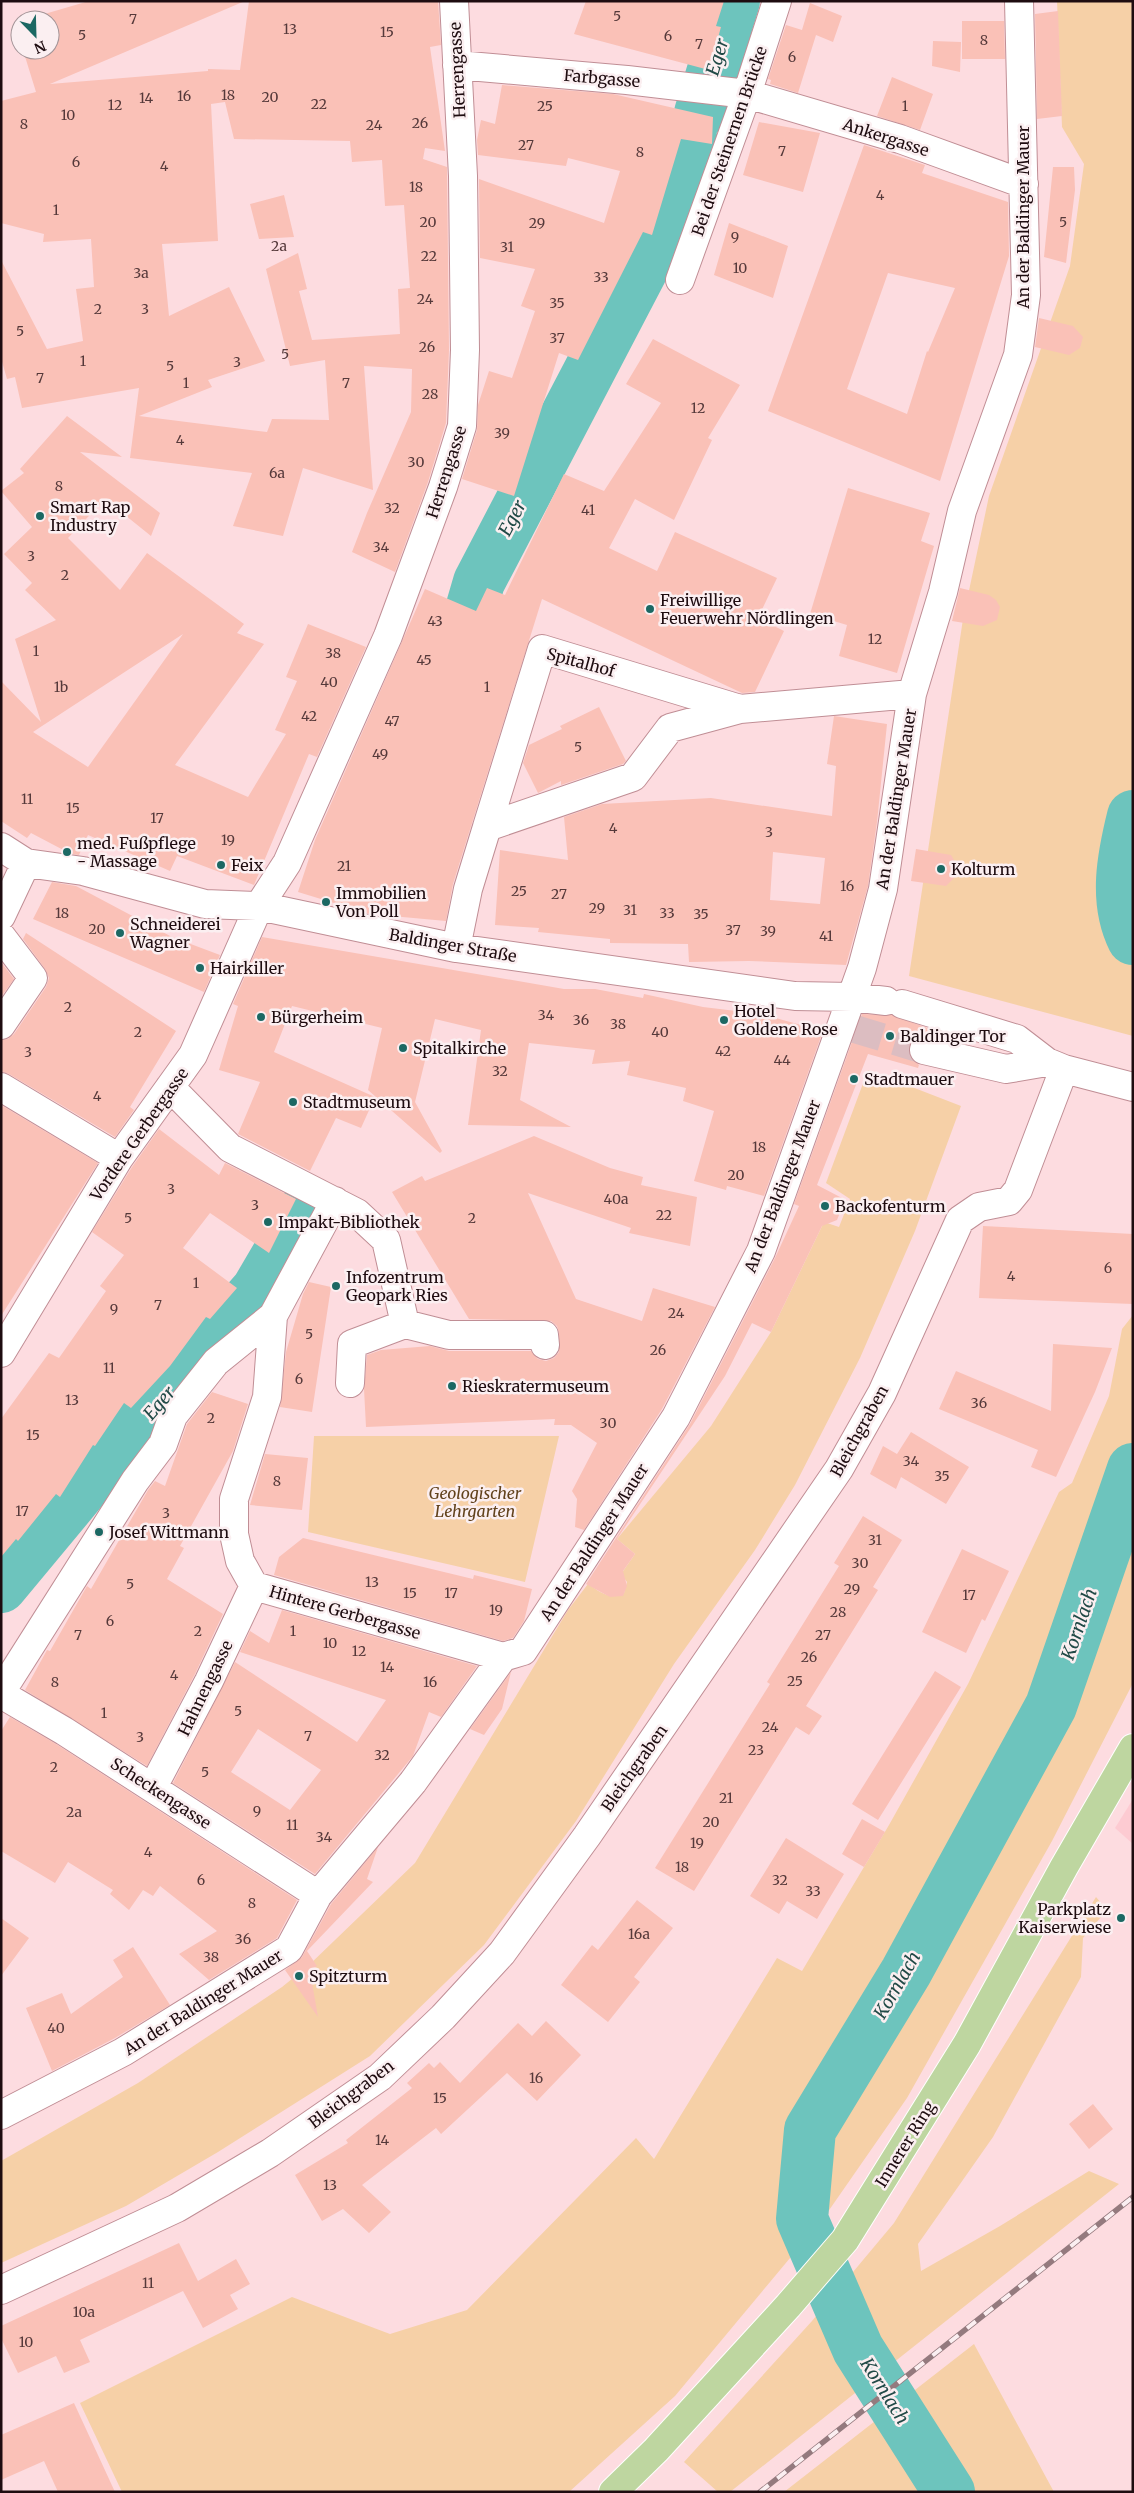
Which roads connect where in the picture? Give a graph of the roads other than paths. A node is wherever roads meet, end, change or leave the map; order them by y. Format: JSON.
{"nodes":[{"id":1,"x":454,"y":1,"type":"edge"},
{"id":2,"x":777,"y":1,"type":"edge"},
{"id":3,"x":1019,"y":1,"type":"edge"},
{"id":4,"x":457,"y":65,"type":"junction"},
{"id":5,"x":734,"y":92,"type":"junction"},
{"id":6,"x":1024,"y":184,"type":"junction"},
{"id":7,"x":680,"y":280,"type":"dead end"},
{"id":8,"x":912,"y":694,"type":"junction"},
{"id":9,"x":740,"y":709,"type":"junction"},
{"id":10,"x":487,"y":827,"type":"junction"},
{"id":11,"x":1,"y":847,"type":"edge"},
{"id":12,"x":26,"y":863,"type":"junction"},
{"id":13,"x":259,"y":906,"type":"junction"},
{"id":14,"x":1,"y":916,"type":"edge"},
{"id":15,"x":1,"y":936,"type":"edge"},
{"id":16,"x":456,"y":948,"type":"junction"},
{"id":17,"x":795,"y":996,"type":"junction"},
{"id":18,"x":852,"y":996,"type":"junction"},
{"id":19,"x":1,"y":1025,"type":"edge"},
{"id":20,"x":848,"y":1028,"type":"junction"},
{"id":21,"x":924,"y":1050,"type":"tunnel mouth"},
{"id":22,"x":1056,"y":1066,"type":"junction"},
{"id":23,"x":170,"y":1086,"type":"junction"},
{"id":24,"x":1,"y":1087,"type":"edge"},
{"id":25,"x":1133,"y":1087,"type":"edge"},
{"id":26,"x":120,"y":1158,"type":"junction"},
{"id":27,"x":336,"y":1201,"type":"junction"},
{"id":28,"x":273,"y":1316,"type":"junction"},
{"id":29,"x":9,"y":1322,"type":"edge"},
{"id":30,"x":405,"y":1324,"type":"junction"},
{"id":31,"x":545,"y":1345,"type":"dead end"},
{"id":32,"x":1,"y":1353,"type":"edge"},
{"id":33,"x":350,"y":1382,"type":"dead end"},
{"id":34,"x":254,"y":1586,"type":"junction"},
{"id":35,"x":504,"y":1657,"type":"junction"},
{"id":36,"x":4,"y":1682,"type":"edge"},
{"id":37,"x":1133,"y":1748,"type":"edge"},
{"id":38,"x":153,"y":1787,"type":"junction"},
{"id":39,"x":318,"y":1895,"type":"junction"},
{"id":40,"x":1,"y":2114,"type":"edge"},
{"id":41,"x":1,"y":2290,"type":"edge"},
{"id":42,"x":613,"y":2492,"type":"edge"}],
"edges":[{"from":1,"to":4,"type":"street","name":"Herrengasse"},
{"from":2,"to":5,"type":"street","name":"Bei der Steinernen Brücke"},
{"from":3,"to":6,"type":"street","name":"An der Baldinger Mauer"},
{"from":4,"to":5,"type":"street","name":"Farbgasse"},
{"from":4,"to":13,"type":"street","name":"Herrengasse"},
{"from":5,"to":6,"type":"street","name":"Ankergasse"},
{"from":5,"to":7,"type":"street","name":"Bei der Steinernen Brücke"},
{"from":6,"to":8,"type":"street","name":"An der Baldinger Mauer"},
{"from":8,"to":9,"type":"street","name":"Spitalhof"},
{"from":8,"to":18,"type":"street","name":"An der Baldinger Mauer"},
{"from":9,"to":10,"type":"street","name":"Spitalhof"},
{"from":9,"to":10,"type":"street","name":"Spitalhof"},
{"from":10,"to":16,"type":"street","name":"Spitalhof"},
{"from":11,"to":12,"type":"street","name":"Baldinger Straße"},
{"from":12,"to":13,"type":"street","name":"Baldinger Straße"},
{"from":12,"to":14,"type":"street"},
{"from":13,"to":16,"type":"street","name":"Baldinger Straße"},
{"from":13,"to":23,"type":"street","name":"Vordere Gerbergasse"},
{"from":15,"to":19,"type":"street"},
{"from":16,"to":17,"type":"street","name":"Baldinger Straße"},
{"from":17,"to":18,"type":"street","name":"Baldinger Straße"},
{"from":17,"to":20,"type":"street","name":"Baldinger Straße"},
{"from":18,"to":20,"type":"street","name":"An der Baldinger Mauer"},
{"from":18,"to":22,"type":"street","name":"Baldinger Straße"},
{"from":20,"to":35,"type":"street","name":"An der Baldinger Mauer"},
{"from":21,"to":22,"type":"street","name":"Baldinger Straße"},
{"from":22,"to":25,"type":"street","name":"Baldinger Straße"},
{"from":22,"to":41,"type":"street","name":"Bleichgraben"},
{"from":23,"to":26,"type":"street","name":"Vordere Gerbergasse"},
{"from":23,"to":27,"type":"street"},
{"from":24,"to":26,"type":"street"},
{"from":26,"to":29,"type":"street","name":"Vordere Gerbergasse"},
{"from":27,"to":28,"type":"street"},
{"from":27,"to":30,"type":"street"},
{"from":28,"to":34,"type":"street","name":"Hintere Gerbergasse"},
{"from":28,"to":36,"type":"street"},
{"from":29,"to":32,"type":"street","name":"Vordere Gerbergasse"},
{"from":30,"to":31,"type":"street"},
{"from":30,"to":33,"type":"street"},
{"from":34,"to":35,"type":"street","name":"Hintere Gerbergasse"},
{"from":34,"to":38,"type":"street","name":"Hahnengasse"},
{"from":35,"to":39,"type":"street","name":"An der Baldinger Mauer"},
{"from":36,"to":38,"type":"street","name":"Scheckengasse"},
{"from":37,"to":42,"type":"main road","name":"Innerer Ring"},
{"from":38,"to":39,"type":"street","name":"Scheckengasse"},
{"from":39,"to":40,"type":"street","name":"An der Baldinger Mauer"}]}
